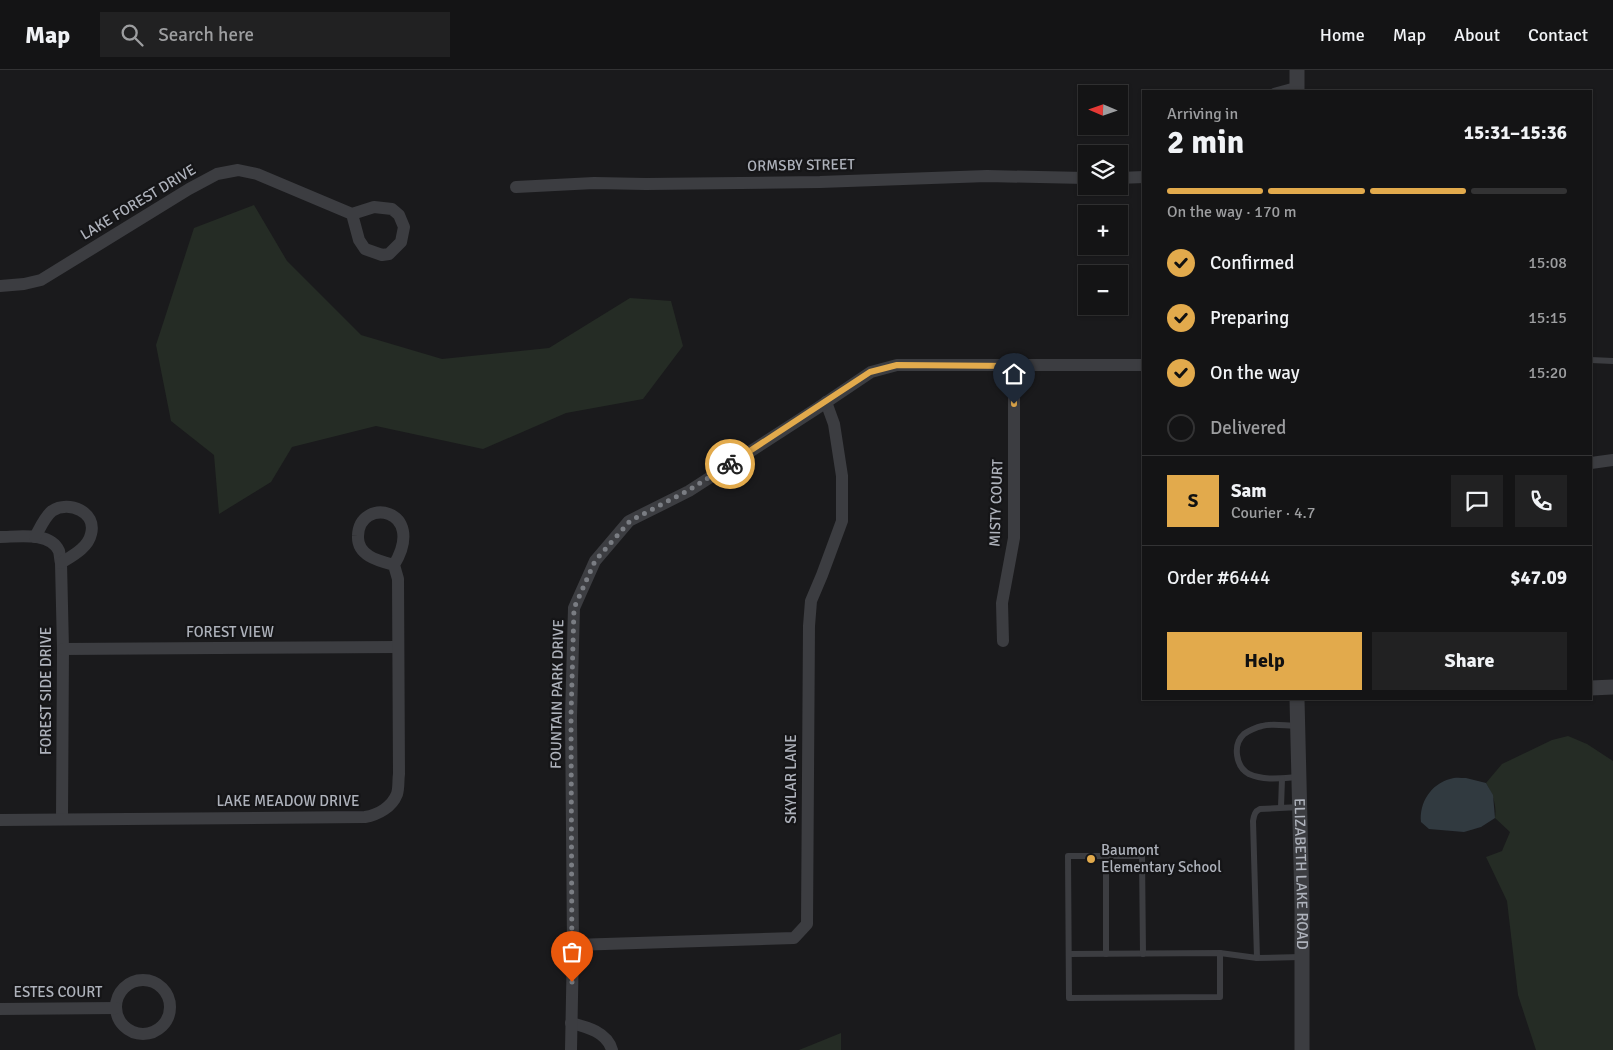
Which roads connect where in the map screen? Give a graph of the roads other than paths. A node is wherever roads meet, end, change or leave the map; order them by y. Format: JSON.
{"nodes":[{"id":1,"x":1297,"y":82,"type":"edge"},
{"id":2,"x":1277,"y":90,"type":"edge"},
{"id":3,"x":1142,"y":177,"type":"edge"},
{"id":4,"x":1078,"y":178,"type":"edge"},
{"id":5,"x":1128,"y":178,"type":"edge"},
{"id":6,"x":516,"y":187,"type":"dead end"},
{"id":7,"x":352,"y":214,"type":"junction"},
{"id":8,"x":0,"y":286,"type":"edge"},
{"id":9,"x":1592,"y":360,"type":"edge"},
{"id":10,"x":1613,"y":361,"type":"edge"},
{"id":11,"x":1142,"y":365,"type":"edge"},
{"id":12,"x":1014,"y":366,"type":"junction"},
{"id":13,"x":826,"y":402,"type":"junction"},
{"id":14,"x":1613,"y":460,"type":"edge"},
{"id":15,"x":1592,"y":463,"type":"edge"},
{"id":16,"x":0,"y":537,"type":"edge"},
{"id":17,"x":35,"y":537,"type":"junction"},
{"id":18,"x":61,"y":563,"type":"junction"},
{"id":19,"x":394,"y":565,"type":"dead end"},
{"id":20,"x":1003,"y":641,"type":"dead end"},
{"id":21,"x":398,"y":647,"type":"junction"},
{"id":22,"x":63,"y":649,"type":"junction"},
{"id":23,"x":1613,"y":687,"type":"edge"},
{"id":24,"x":1592,"y":688,"type":"edge"},
{"id":25,"x":1298,"y":700,"type":"edge"},
{"id":26,"x":1298,"y":726,"type":"junction"},
{"id":27,"x":1299,"y":777,"type":"junction"},
{"id":28,"x":1282,"y":779,"type":"junction"},
{"id":29,"x":1281,"y":807,"type":"junction"},
{"id":30,"x":1300,"y":807,"type":"junction"},
{"id":31,"x":62,"y":819,"type":"junction"},
{"id":32,"x":0,"y":820,"type":"edge"},
{"id":33,"x":1106,"y":856,"type":"junction"},
{"id":34,"x":573,"y":945,"type":"junction"},
{"id":35,"x":1220,"y":952,"type":"junction"},
{"id":36,"x":1069,"y":954,"type":"junction"},
{"id":37,"x":1106,"y":954,"type":"junction"},
{"id":38,"x":1143,"y":954,"type":"junction"},
{"id":39,"x":1302,"y":957,"type":"junction"},
{"id":40,"x":1257,"y":958,"type":"junction"},
{"id":41,"x":116,"y":1008,"type":"junction"},
{"id":42,"x":0,"y":1009,"type":"edge"},
{"id":43,"x":571,"y":1023,"type":"junction"},
{"id":44,"x":571,"y":1050,"type":"edge"},
{"id":45,"x":612,"y":1050,"type":"edge"},
{"id":46,"x":1302,"y":1050,"type":"edge"}],
"edges":[{"from":1,"to":2,"type":"lane"},
{"from":3,"to":5,"type":"street"},
{"from":4,"to":6,"type":"street","name":"ORMSBY STREET"},
{"from":7,"to":7,"type":"street"},
{"from":7,"to":8,"type":"street","name":"LAKE FOREST DRIVE"},
{"from":9,"to":10,"type":"lane"},
{"from":11,"to":12,"type":"street","name":"FOUNTAIN PARK DRIVE"},
{"from":12,"to":13,"type":"street","name":"FOUNTAIN PARK DRIVE"},
{"from":12,"to":20,"type":"street","name":"MISTY COURT"},
{"from":13,"to":34,"type":"street","name":"FOUNTAIN PARK DRIVE"},
{"from":13,"to":34,"type":"street","name":"SKYLAR LANE"},
{"from":14,"to":15,"type":"street"},
{"from":16,"to":17,"type":"street","name":"FOREST SIDE DRIVE"},
{"from":17,"to":18,"type":"street","name":"FOREST SIDE DRIVE"},
{"from":17,"to":18,"type":"street"},
{"from":18,"to":22,"type":"street","name":"FOREST SIDE DRIVE"},
{"from":19,"to":21,"type":"street","name":"LAKE MEADOW DRIVE"},
{"from":21,"to":22,"type":"street","name":"FOREST VIEW"},
{"from":21,"to":31,"type":"street","name":"LAKE MEADOW DRIVE"},
{"from":22,"to":31,"type":"street","name":"FOREST SIDE DRIVE"},
{"from":23,"to":24,"type":"street"},
{"from":25,"to":26,"type":"street","name":"ELIZABETH LAKE ROAD"},
{"from":26,"to":27,"type":"street","name":"ELIZABETH LAKE ROAD"},
{"from":26,"to":28,"type":"lane"},
{"from":27,"to":28,"type":"lane"},
{"from":27,"to":30,"type":"street","name":"ELIZABETH LAKE ROAD"},
{"from":28,"to":29,"type":"lane"},
{"from":29,"to":30,"type":"lane"},
{"from":29,"to":40,"type":"lane"},
{"from":30,"to":39,"type":"street","name":"ELIZABETH LAKE ROAD"},
{"from":31,"to":32,"type":"street","name":"LAKE MEADOW DRIVE"},
{"from":33,"to":36,"type":"lane"},
{"from":33,"to":37,"type":"lane"},
{"from":33,"to":38,"type":"lane"},
{"from":34,"to":43,"type":"street","name":"FOUNTAIN PARK DRIVE"},
{"from":35,"to":36,"type":"lane"},
{"from":35,"to":38,"type":"lane"},
{"from":35,"to":40,"type":"lane"},
{"from":36,"to":37,"type":"lane"},
{"from":37,"to":38,"type":"lane"},
{"from":39,"to":40,"type":"lane"},
{"from":39,"to":46,"type":"street","name":"ELIZABETH LAKE ROAD"},
{"from":41,"to":41,"type":"street","name":"ESTES COURT"},
{"from":41,"to":42,"type":"street","name":"ESTES COURT"},
{"from":43,"to":44,"type":"street","name":"FOUNTAIN PARK DRIVE"},
{"from":43,"to":45,"type":"street"}]}
